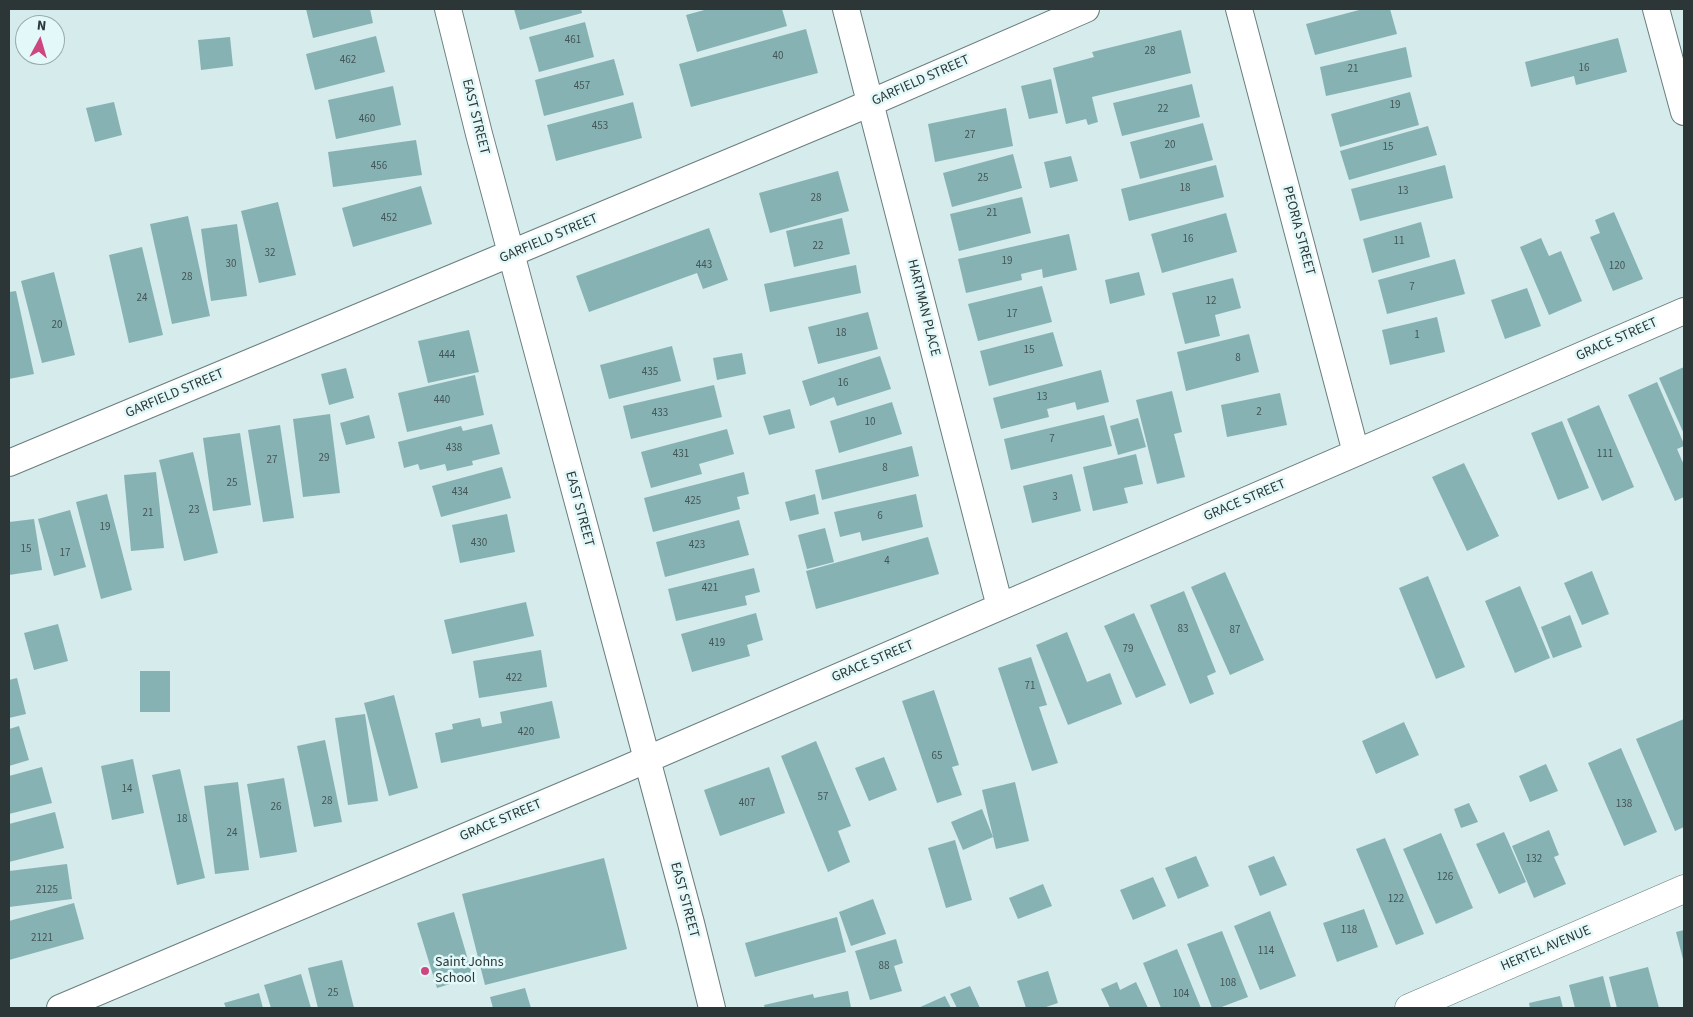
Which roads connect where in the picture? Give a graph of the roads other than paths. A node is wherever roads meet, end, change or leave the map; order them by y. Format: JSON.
{"nodes":[{"id":1,"x":448,"y":9,"type":"edge"},
{"id":2,"x":846,"y":9,"type":"edge"},
{"id":3,"x":1086,"y":9,"type":"edge"},
{"id":4,"x":1239,"y":9,"type":"edge"},
{"id":5,"x":1656,"y":9,"type":"edge"},
{"id":6,"x":870,"y":103,"type":"junction"},
{"id":7,"x":1684,"y":112,"type":"edge"},
{"id":8,"x":512,"y":254,"type":"junction"},
{"id":9,"x":1684,"y":311,"type":"edge"},
{"id":10,"x":1356,"y":453,"type":"junction"},
{"id":11,"x":9,"y":463,"type":"edge"},
{"id":12,"x":1000,"y":607,"type":"junction"},
{"id":13,"x":646,"y":759,"type":"junction"},
{"id":14,"x":1684,"y":889,"type":"edge"},
{"id":15,"x":60,"y":1008,"type":"edge"},
{"id":16,"x":712,"y":1008,"type":"edge"},
{"id":17,"x":1409,"y":1008,"type":"edge"}],
"edges":[{"from":1,"to":8,"type":"street","name":"EAST STREET"},
{"from":2,"to":6,"type":"street","name":"HARTMAN PLACE"},
{"from":3,"to":6,"type":"street","name":"GARFIELD STREET"},
{"from":4,"to":10,"type":"street","name":"PEORIA STREET"},
{"from":5,"to":7,"type":"street"},
{"from":6,"to":8,"type":"street","name":"GARFIELD STREET"},
{"from":6,"to":12,"type":"street","name":"HARTMAN PLACE"},
{"from":8,"to":11,"type":"street","name":"GARFIELD STREET"},
{"from":8,"to":13,"type":"street","name":"EAST STREET"},
{"from":9,"to":10,"type":"street","name":"GRACE STREET"},
{"from":10,"to":12,"type":"street","name":"GRACE STREET"},
{"from":12,"to":13,"type":"street","name":"GRACE STREET"},
{"from":13,"to":15,"type":"street","name":"GRACE STREET"},
{"from":13,"to":16,"type":"street","name":"EAST STREET"},
{"from":14,"to":17,"type":"street","name":"HERTEL AVENUE"}]}
